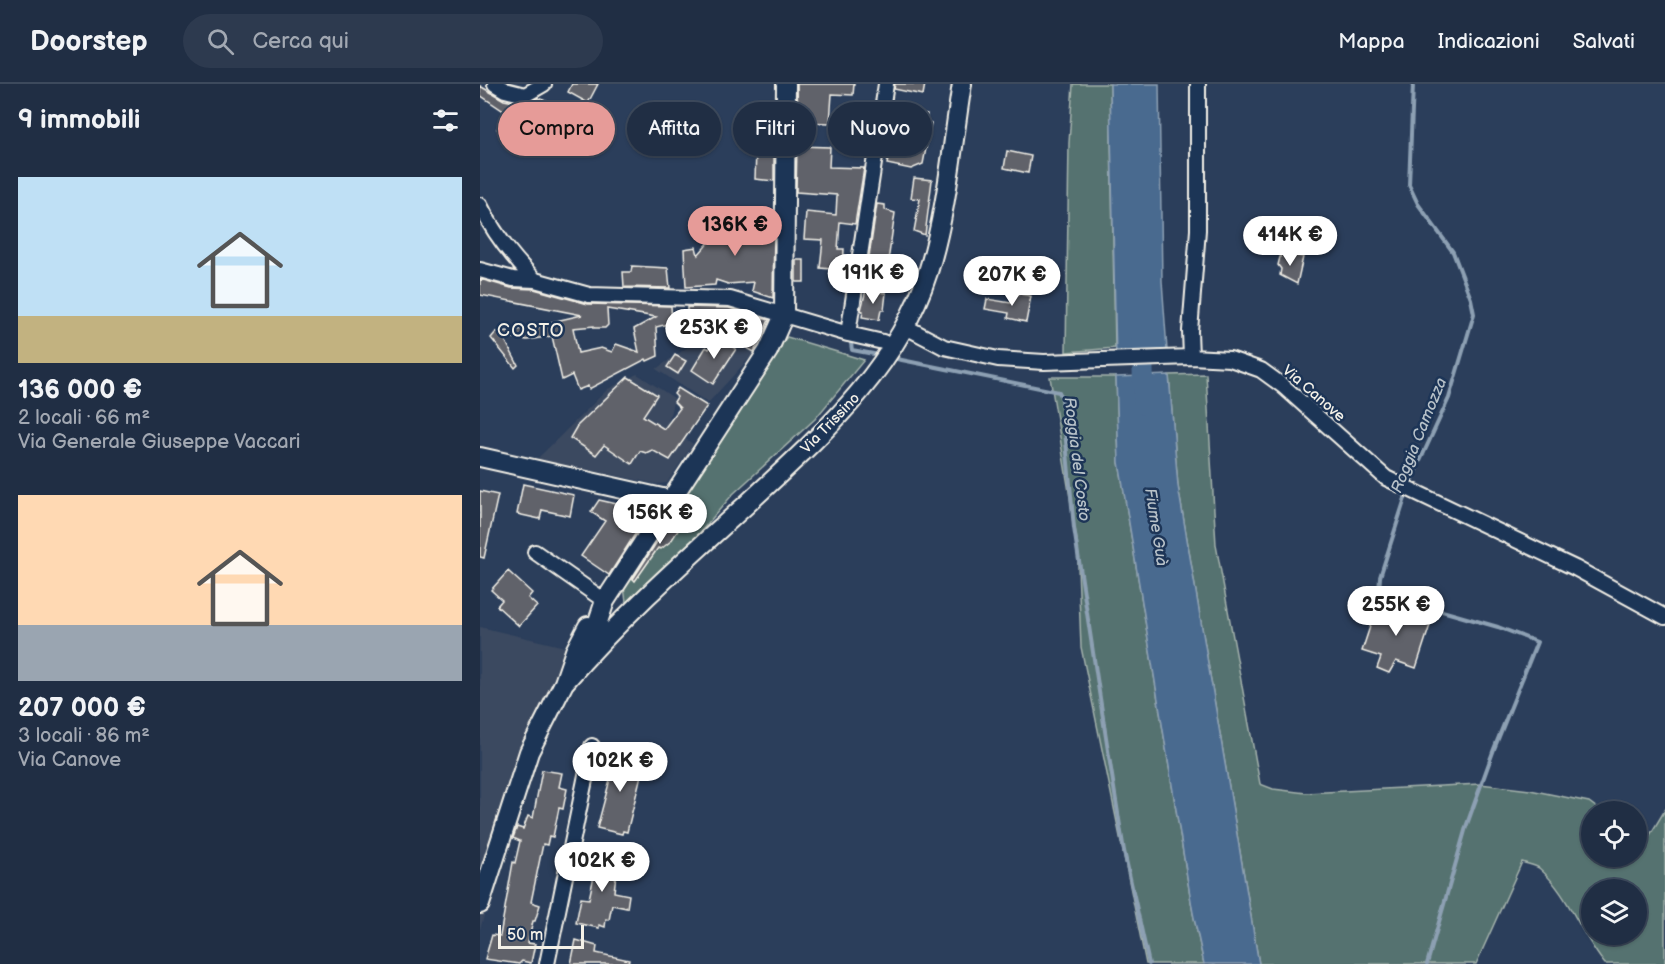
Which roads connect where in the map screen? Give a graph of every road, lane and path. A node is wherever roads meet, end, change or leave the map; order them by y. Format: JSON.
{"nodes":[{"id":1,"x":495,"y":84,"type":"edge"},
{"id":2,"x":544,"y":84,"type":"edge"},
{"id":3,"x":786,"y":84,"type":"edge"},
{"id":4,"x":886,"y":84,"type":"edge"},
{"id":5,"x":962,"y":84,"type":"edge"},
{"id":6,"x":1198,"y":84,"type":"edge"},
{"id":7,"x":480,"y":205,"type":"edge"},
{"id":8,"x":480,"y":270,"type":"edge"},
{"id":9,"x":535,"y":280,"type":"junction"},
{"id":10,"x":784,"y":315,"type":"junction"},
{"id":11,"x":904,"y":326,"type":"junction"},
{"id":12,"x":848,"y":334,"type":"junction"},
{"id":13,"x":883,"y":342,"type":"dead end"},
{"id":14,"x":1191,"y":357,"type":"junction"},
{"id":15,"x":480,"y":457,"type":"edge"},
{"id":16,"x":671,"y":500,"type":"junction"},
{"id":17,"x":535,"y":552,"type":"dead end"},
{"id":18,"x":605,"y":601,"type":"junction"},
{"id":19,"x":628,"y":612,"type":"junction"},
{"id":20,"x":1665,"y":616,"type":"edge"},
{"id":21,"x":584,"y":660,"type":"junction"},
{"id":22,"x":564,"y":683,"type":"junction"},
{"id":23,"x":592,"y":747,"type":"dead end"},
{"id":24,"x":480,"y":904,"type":"edge"},
{"id":25,"x":547,"y":964,"type":"edge"}],
"edges":[{"from":1,"to":2,"type":"street"},
{"from":3,"to":10,"type":"main road"},
{"from":4,"to":12,"type":"street"},
{"from":5,"to":11,"type":"main road","name":"Via Trissino"},
{"from":6,"to":14,"type":"street"},
{"from":7,"to":9,"type":"street"},
{"from":8,"to":9,"type":"street"},
{"from":9,"to":10,"type":"street"},
{"from":10,"to":12,"type":"street"},
{"from":10,"to":16,"type":"main road"},
{"from":11,"to":14,"type":"street","name":"Via Canove"},
{"from":11,"to":19,"type":"main road","name":"Via Trissino"},
{"from":12,"to":13,"type":"street"},
{"from":14,"to":20,"type":"street","name":"Via Canove"},
{"from":15,"to":16,"type":"main road"},
{"from":16,"to":18,"type":"main road"},
{"from":17,"to":18,"type":"street"},
{"from":18,"to":19,"type":"main road"},
{"from":18,"to":21,"type":"main road"},
{"from":18,"to":22,"type":"main road"},
{"from":19,"to":21,"type":"main road","name":"Via Trissino"},
{"from":21,"to":22,"type":"main road","name":"Via Trissino"},
{"from":22,"to":24,"type":"main road"},
{"from":23,"to":25,"type":"street"}]}
